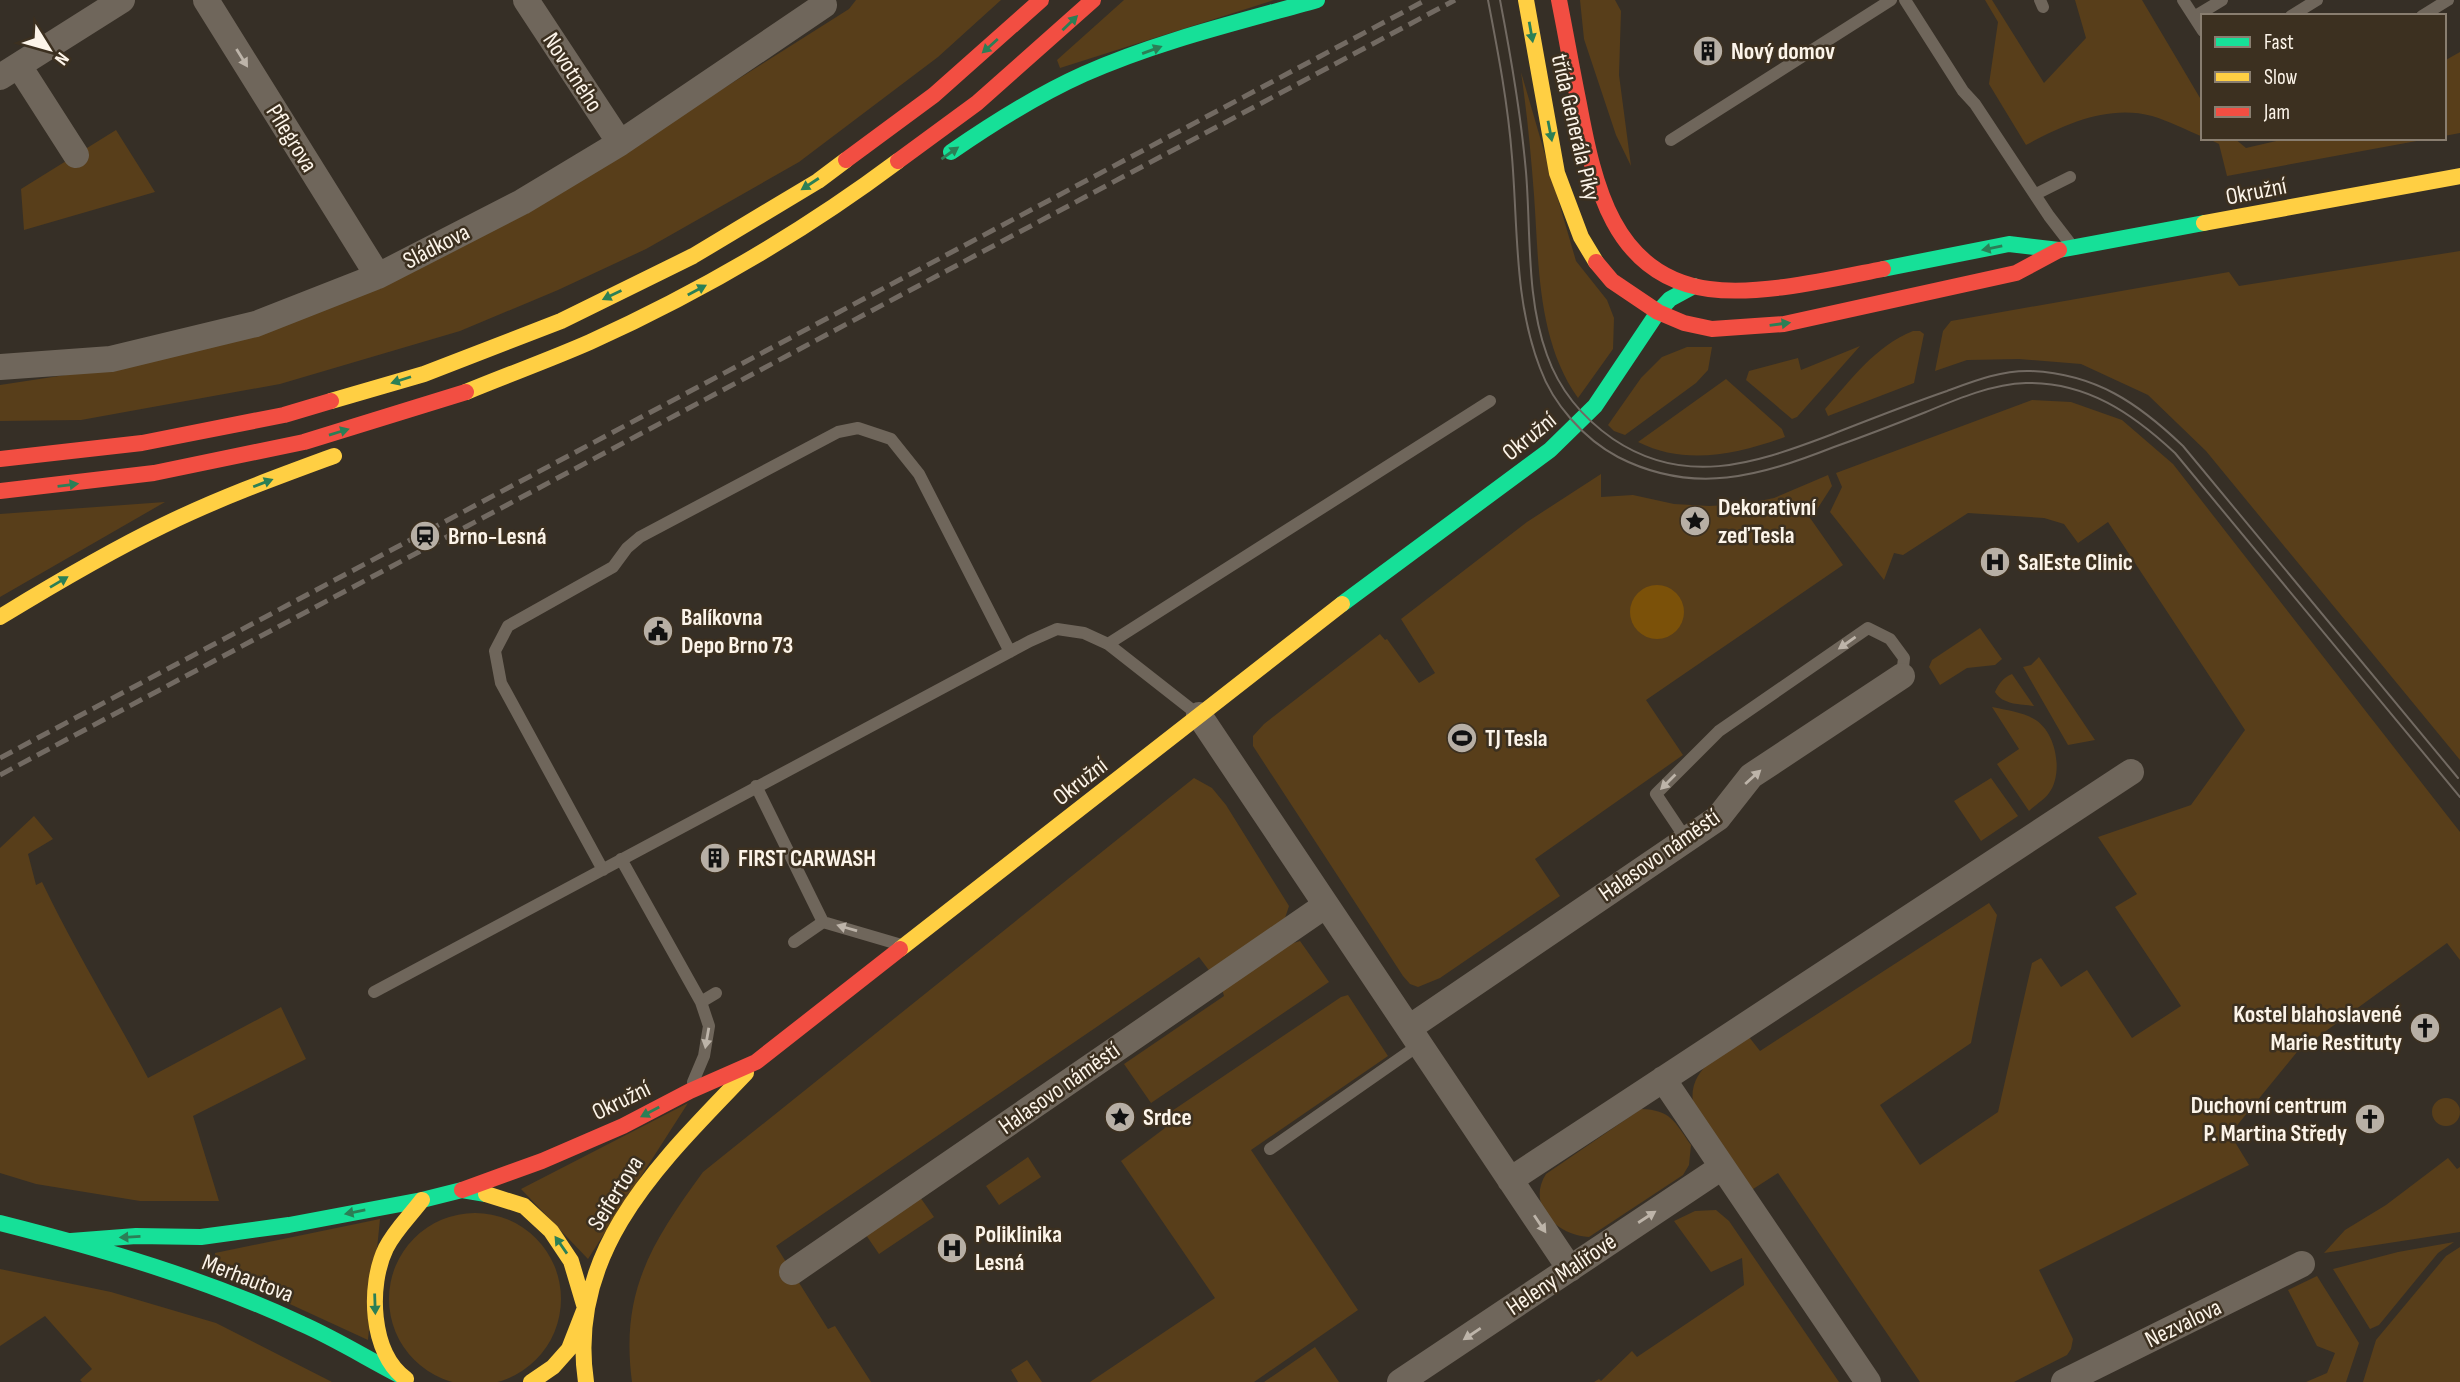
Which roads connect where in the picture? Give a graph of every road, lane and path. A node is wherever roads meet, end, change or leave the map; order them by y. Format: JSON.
{"nodes":[{"id":1,"x":122,"y":0,"type":"edge"},
{"id":2,"x":206,"y":0,"type":"edge"},
{"id":3,"x":526,"y":0,"type":"edge"},
{"id":4,"x":1041,"y":0,"type":"edge"},
{"id":5,"x":1093,"y":0,"type":"edge"},
{"id":6,"x":1317,"y":0,"type":"edge"},
{"id":7,"x":1526,"y":0,"type":"edge"},
{"id":8,"x":1559,"y":0,"type":"edge"},
{"id":9,"x":1891,"y":0,"type":"edge"},
{"id":10,"x":1905,"y":0,"type":"edge"},
{"id":11,"x":2183,"y":0,"type":"edge"},
{"id":12,"x":2222,"y":0,"type":"edge"},
{"id":13,"x":2317,"y":0,"type":"edge"},
{"id":14,"x":2448,"y":0,"type":"edge"},
{"id":15,"x":824,"y":5,"type":"dead end"},
{"id":16,"x":2294,"y":14,"type":"edge"},
{"id":17,"x":2426,"y":14,"type":"edge"},
{"id":18,"x":2194,"y":17,"type":"junction"},
{"id":19,"x":2201,"y":27,"type":"edge"},
{"id":20,"x":10,"y":72,"type":"edge"},
{"id":21,"x":1671,"y":140,"type":"dead end"},
{"id":22,"x":620,"y":143,"type":"junction"},
{"id":23,"x":76,"y":155,"type":"dead end"},
{"id":24,"x":933,"y":164,"type":"dead end"},
{"id":25,"x":2460,"y":176,"type":"edge"},
{"id":26,"x":2070,"y":177,"type":"dead end"},
{"id":27,"x":2036,"y":194,"type":"junction"},
{"id":28,"x":853,"y":213,"type":"dead end"},
{"id":29,"x":2067,"y":249,"type":"junction"},
{"id":30,"x":761,"y":255,"type":"junction"},
{"id":31,"x":1646,"y":262,"type":"junction"},
{"id":32,"x":378,"y":276,"type":"junction"},
{"id":33,"x":1612,"y":281,"type":"junction"},
{"id":34,"x":1694,"y":286,"type":"junction"},
{"id":35,"x":1619,"y":305,"type":"dead end"},
{"id":36,"x":1658,"y":313,"type":"junction"},
{"id":37,"x":1712,"y":330,"type":"junction"},
{"id":38,"x":1623,"y":336,"type":"dead end"},
{"id":39,"x":1690,"y":338,"type":"dead end"},
{"id":40,"x":1648,"y":358,"type":"dead end"},
{"id":41,"x":0,"y":368,"type":"edge"},
{"id":42,"x":1617,"y":375,"type":"junction"},
{"id":43,"x":502,"y":380,"type":"junction"},
{"id":44,"x":1490,"y":401,"type":"dead end"},
{"id":45,"x":1595,"y":406,"type":"junction"},
{"id":46,"x":420,"y":422,"type":"dead end"},
{"id":47,"x":125,"y":429,"type":"dead end"},
{"id":48,"x":209,"y":431,"type":"junction"},
{"id":49,"x":352,"y":449,"type":"dead end"},
{"id":50,"x":0,"y":459,"type":"edge"},
{"id":51,"x":0,"y":491,"type":"edge"},
{"id":52,"x":0,"y":617,"type":"edge"},
{"id":53,"x":1108,"y":644,"type":"junction"},
{"id":54,"x":1010,"y":652,"type":"junction"},
{"id":55,"x":1902,"y":676,"type":"joint"},
{"id":56,"x":1199,"y":715,"type":"junction"},
{"id":57,"x":2131,"y":772,"type":"dead end"},
{"id":58,"x":756,"y":786,"type":"junction"},
{"id":59,"x":1686,"y":839,"type":"junction"},
{"id":60,"x":621,"y":859,"type":"junction"},
{"id":61,"x":603,"y":870,"type":"junction"},
{"id":62,"x":1326,"y":905,"type":"junction"},
{"id":63,"x":823,"y":922,"type":"junction"},
{"id":64,"x":794,"y":942,"type":"dead end"},
{"id":65,"x":905,"y":947,"type":"junction"},
{"id":66,"x":374,"y":992,"type":"dead end"},
{"id":67,"x":716,"y":993,"type":"dead end"},
{"id":68,"x":701,"y":1002,"type":"junction"},
{"id":69,"x":1414,"y":1037,"type":"junction"},
{"id":70,"x":756,"y":1062,"type":"junction"},
{"id":71,"x":1663,"y":1079,"type":"junction"},
{"id":72,"x":690,"y":1091,"type":"junction"},
{"id":73,"x":1270,"y":1149,"type":"dead end"},
{"id":74,"x":1723,"y":1167,"type":"junction"},
{"id":75,"x":1510,"y":1180,"type":"junction"},
{"id":76,"x":462,"y":1190,"type":"junction"},
{"id":77,"x":422,"y":1200,"type":"junction"},
{"id":78,"x":0,"y":1223,"type":"edge"},
{"id":79,"x":71,"y":1241,"type":"junction"},
{"id":80,"x":2302,"y":1264,"type":"dead end"},
{"id":81,"x":1570,"y":1269,"type":"junction"},
{"id":82,"x":792,"y":1272,"type":"dead end"},
{"id":83,"x":585,"y":1308,"type":"junction"},
{"id":84,"x":405,"y":1379,"type":"edge"},
{"id":85,"x":531,"y":1382,"type":"edge"},
{"id":86,"x":586,"y":1382,"type":"edge"},
{"id":87,"x":1400,"y":1382,"type":"edge"},
{"id":88,"x":1868,"y":1382,"type":"edge"},
{"id":89,"x":2064,"y":1382,"type":"edge"}],
"edges":[{"from":1,"to":20,"type":"street"},
{"from":2,"to":32,"type":"street","name":"Pflegrova","one_way":true},
{"from":3,"to":22,"type":"street","name":"Novotného"},
{"from":4,"to":48,"type":"main road","one_way":true},
{"from":30,"to":5,"type":"main road","one_way":true},
{"from":24,"to":6,"type":"main road","one_way":true},
{"from":7,"to":33,"type":"main road","name":"třída Generála Píky","one_way":true},
{"from":8,"to":31,"type":"main road","name":"třída Generála Píky"},
{"from":9,"to":21,"type":"lane"},
{"from":10,"to":27,"type":"lane"},
{"from":11,"to":18,"type":"lane"},
{"from":12,"to":18,"type":"lane"},
{"from":13,"to":16,"type":"lane"},
{"from":14,"to":17,"type":"lane"},
{"from":15,"to":22,"type":"street","name":"Sládkova"},
{"from":18,"to":19,"type":"lane"},
{"from":20,"to":23,"type":"street"},
{"from":22,"to":32,"type":"street","name":"Sládkova"},
{"from":25,"to":29,"type":"main road","name":"Okružní"},
{"from":26,"to":27,"type":"lane"},
{"from":27,"to":29,"type":"lane"},
{"from":28,"to":30,"type":"main road"},
{"from":29,"to":34,"type":"main road","name":"Okružní","one_way":true},
{"from":37,"to":29,"type":"main road","name":"Okružní","one_way":true},
{"from":43,"to":30,"type":"main road","one_way":true},
{"from":31,"to":34,"type":"main road","name":"třída Generála Píky"},
{"from":31,"to":36,"type":"main road"},
{"from":32,"to":41,"type":"street","name":"Sládkova"},
{"from":33,"to":35,"type":"main road"},
{"from":33,"to":36,"type":"main road","name":"třída Generála Píky"},
{"from":34,"to":36,"type":"main road","name":"Okružní"},
{"from":36,"to":37,"type":"main road","name":"Okružní"},
{"from":36,"to":42,"type":"main road","name":"Okružní"},
{"from":37,"to":39,"type":"main road"},
{"from":38,"to":42,"type":"main road"},
{"from":40,"to":45,"type":"main road"},
{"from":42,"to":45,"type":"main road","name":"Okružní"},
{"from":43,"to":46,"type":"main road"},
{"from":51,"to":43,"type":"main road","one_way":true},
{"from":44,"to":53,"type":"lane"},
{"from":45,"to":56,"type":"main road","name":"Okružní"},
{"from":47,"to":48,"type":"main road"},
{"from":48,"to":50,"type":"main road"},
{"from":52,"to":49,"type":"main road","one_way":true},
{"from":53,"to":54,"type":"lane"},
{"from":53,"to":56,"type":"lane"},
{"from":54,"to":58,"type":"lane"},
{"from":54,"to":61,"type":"lane"},
{"from":59,"to":55,"type":"street","name":"Halasovo náměstí","one_way":true},
{"from":55,"to":59,"type":"lane","one_way":true},
{"from":56,"to":62,"type":"street"},
{"from":56,"to":65,"type":"main road","name":"Okružní"},
{"from":57,"to":71,"type":"street"},
{"from":58,"to":60,"type":"lane"},
{"from":58,"to":63,"type":"lane"},
{"from":59,"to":69,"type":"street","name":"Halasovo náměstí"},
{"from":60,"to":61,"type":"lane"},
{"from":60,"to":68,"type":"lane"},
{"from":61,"to":66,"type":"lane"},
{"from":62,"to":69,"type":"street"},
{"from":62,"to":82,"type":"street","name":"Halasovo náměstí"},
{"from":63,"to":64,"type":"lane"},
{"from":65,"to":63,"type":"lane","one_way":true},
{"from":65,"to":70,"type":"main road","name":"Okružní"},
{"from":67,"to":68,"type":"lane"},
{"from":68,"to":72,"type":"lane","one_way":true},
{"from":69,"to":73,"type":"lane"},
{"from":69,"to":75,"type":"street"},
{"from":70,"to":72,"type":"main road","name":"Okružní"},
{"from":70,"to":83,"type":"main road","name":"Seifertova"},
{"from":71,"to":74,"type":"street"},
{"from":71,"to":75,"type":"street"},
{"from":72,"to":76,"type":"main road","name":"Okružní","one_way":true},
{"from":81,"to":74,"type":"street","name":"Heleny Malířové","one_way":true},
{"from":74,"to":88,"type":"street"},
{"from":75,"to":81,"type":"street","one_way":true},
{"from":76,"to":77,"type":"main road","name":"Okružní"},
{"from":83,"to":76,"type":"main road","one_way":true},
{"from":77,"to":79,"type":"main road","name":"Merhautova","one_way":true},
{"from":77,"to":84,"type":"main road","one_way":true},
{"from":78,"to":79,"type":"main road","name":"Merhautova"},
{"from":79,"to":84,"type":"main road","name":"Merhautova"},
{"from":80,"to":89,"type":"street","name":"Nezvalova"},
{"from":81,"to":87,"type":"street","name":"Heleny Malířové","one_way":true},
{"from":83,"to":85,"type":"main road"},
{"from":83,"to":86,"type":"main road","name":"Seifertova"}]}
